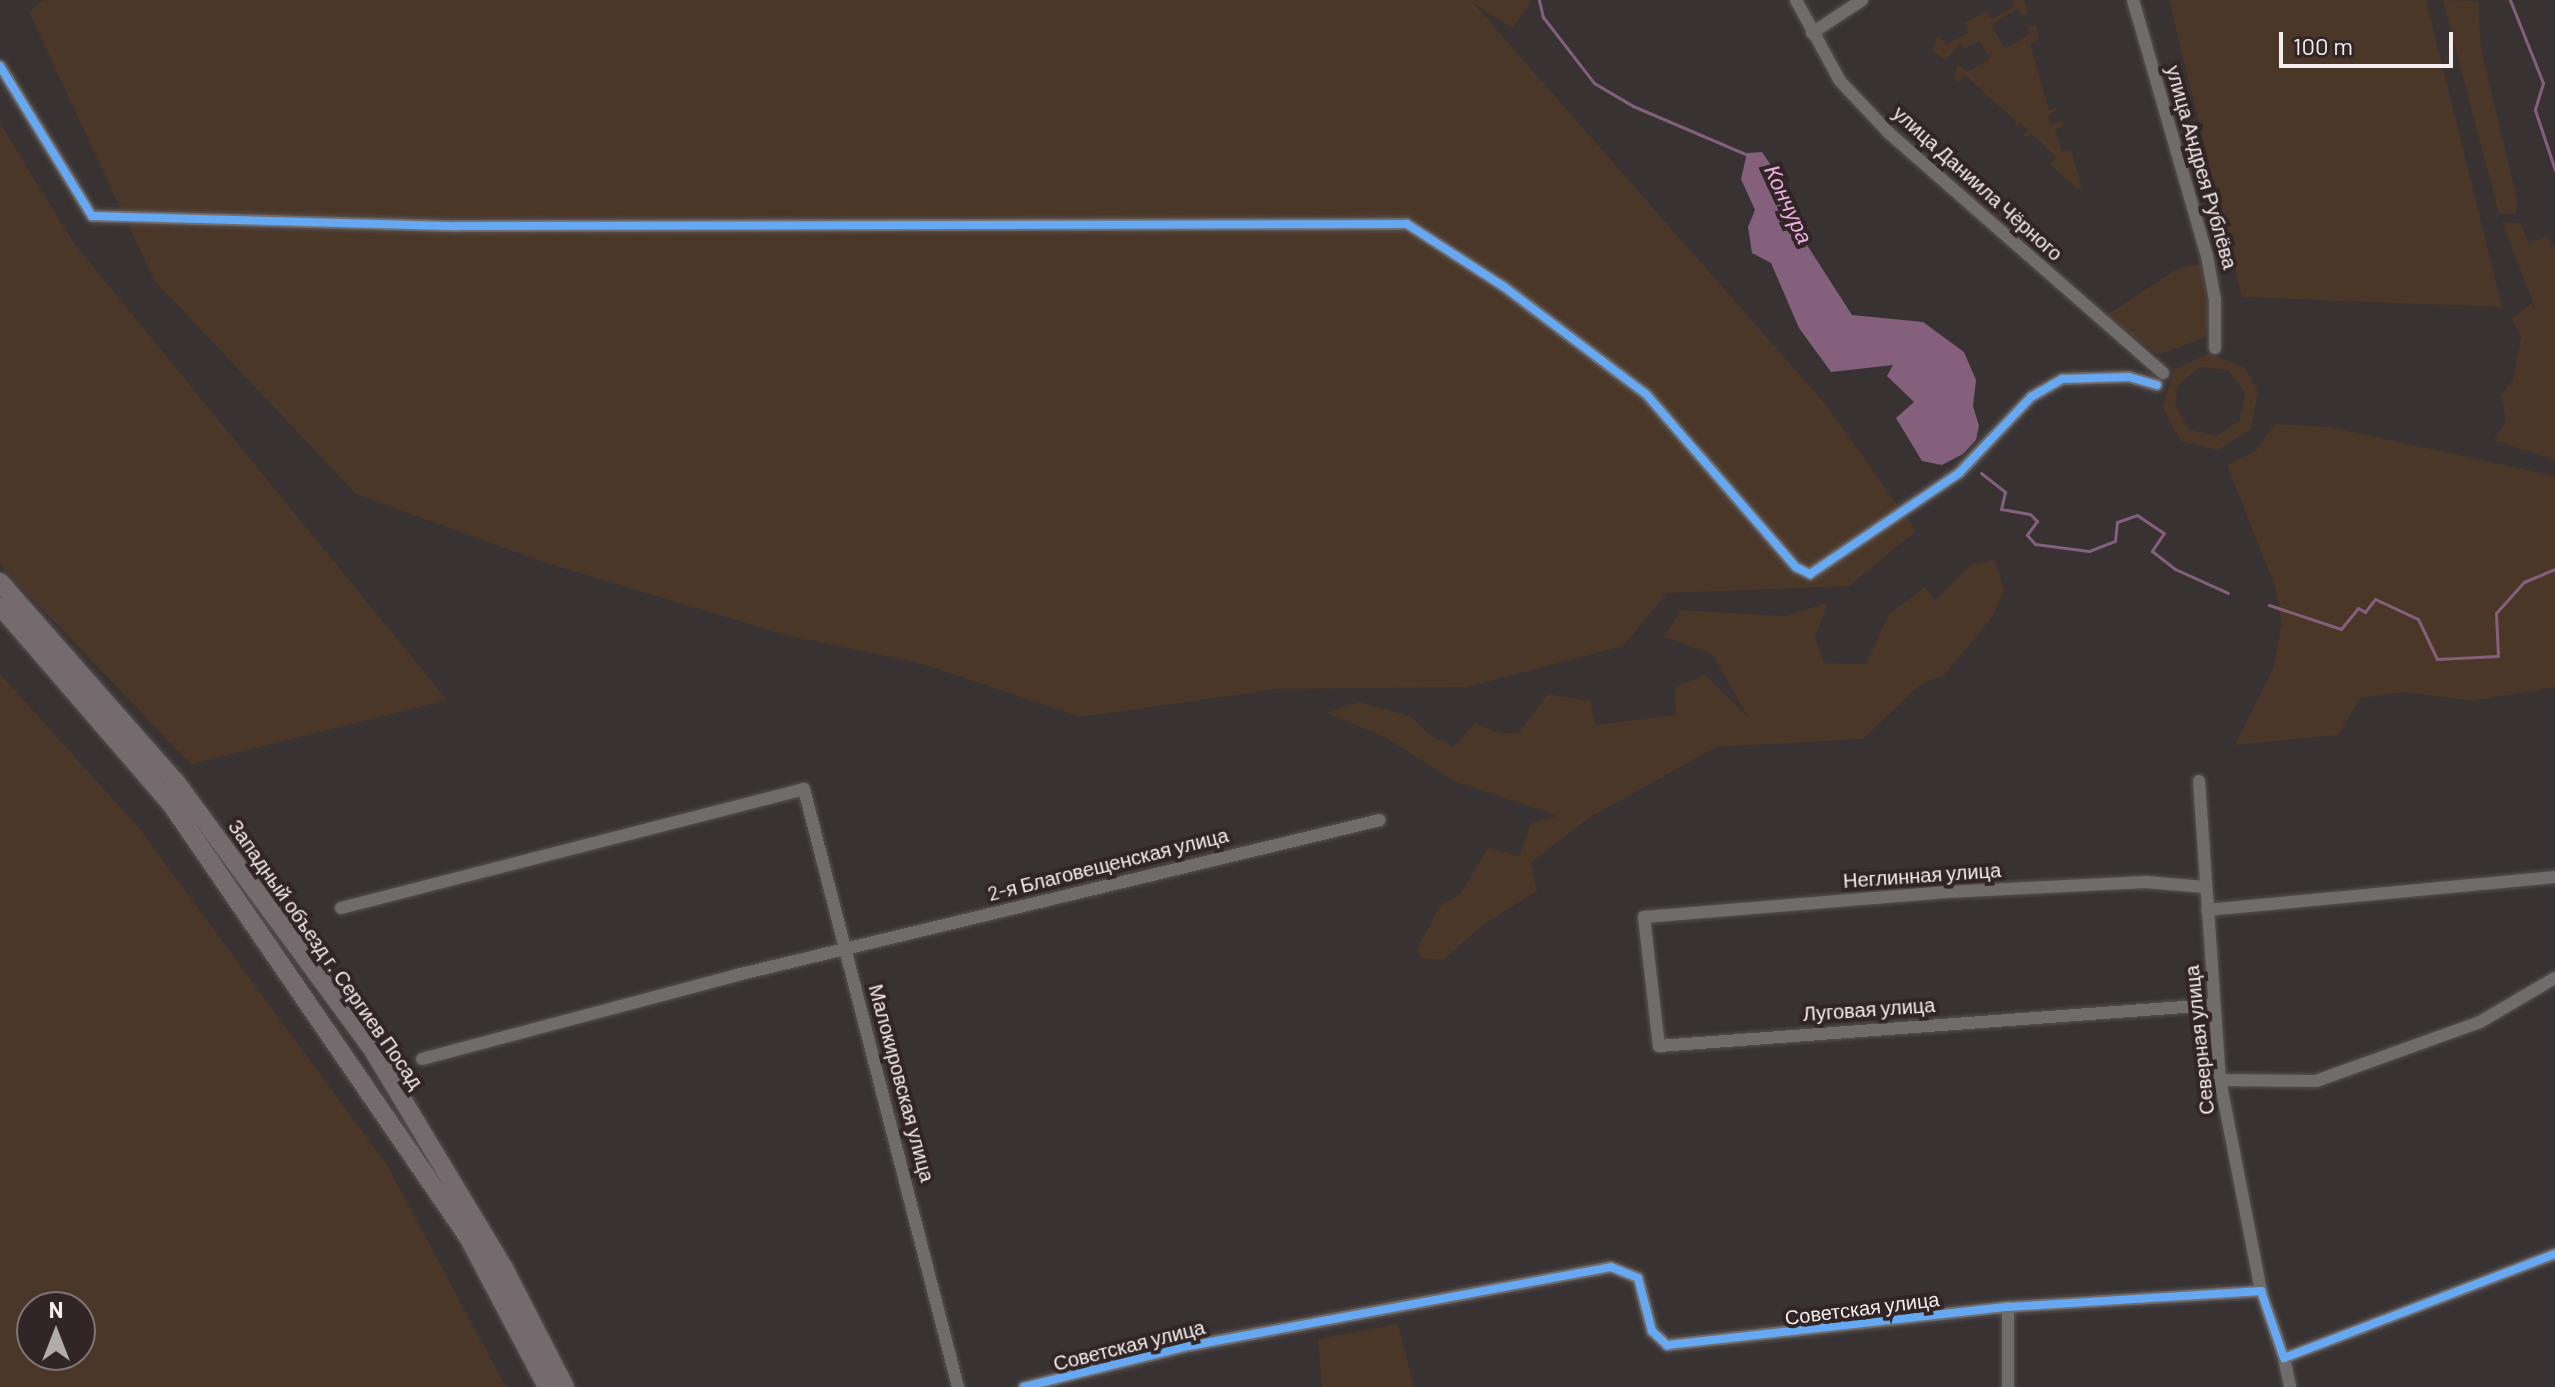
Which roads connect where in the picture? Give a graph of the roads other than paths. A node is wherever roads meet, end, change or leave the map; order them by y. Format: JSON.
{"nodes":[{"id":1,"x":1796,"y":0,"type":"edge"},
{"id":2,"x":1862,"y":0,"type":"edge"},
{"id":3,"x":2133,"y":0,"type":"edge"},
{"id":4,"x":1812,"y":33,"type":"junction"},
{"id":5,"x":0,"y":66,"type":"edge"},
{"id":6,"x":2215,"y":348,"type":"dead end"},
{"id":7,"x":2163,"y":373,"type":"dead end"},
{"id":8,"x":2157,"y":385,"type":"dead end"},
{"id":9,"x":0,"y":582,"type":"edge"},
{"id":10,"x":0,"y":606,"type":"edge"},
{"id":11,"x":2199,"y":781,"type":"dead end"},
{"id":12,"x":1380,"y":820,"type":"dead end"},
{"id":13,"x":2555,"y":877,"type":"edge"},
{"id":14,"x":2204,"y":887,"type":"junction"},
{"id":15,"x":341,"y":908,"type":"dead end"},
{"id":16,"x":2207,"y":910,"type":"junction"},
{"id":17,"x":1644,"y":917,"type":"joint"},
{"id":18,"x":846,"y":950,"type":"junction"},
{"id":19,"x":2555,"y":978,"type":"edge"},
{"id":20,"x":2211,"y":1005,"type":"junction"},
{"id":21,"x":422,"y":1059,"type":"dead end"},
{"id":22,"x":2220,"y":1080,"type":"junction"},
{"id":23,"x":2555,"y":1254,"type":"edge"},
{"id":24,"x":2261,"y":1291,"type":"junction"},
{"id":25,"x":2008,"y":1307,"type":"junction"},
{"id":26,"x":2284,"y":1358,"type":"junction"},
{"id":27,"x":547,"y":1387,"type":"edge"},
{"id":28,"x":565,"y":1387,"type":"edge"},
{"id":29,"x":958,"y":1387,"type":"edge"},
{"id":30,"x":1024,"y":1387,"type":"edge"},
{"id":31,"x":2008,"y":1387,"type":"edge"},
{"id":32,"x":2290,"y":1387,"type":"edge"}],
"edges":[{"from":1,"to":4,"type":"street","name":"улица Даниила Чёрного"},
{"from":2,"to":4,"type":"street"},
{"from":3,"to":6,"type":"street","name":"улица Андрея Рублёва"},
{"from":4,"to":7,"type":"street","name":"улица Даниила Чёрного"},
{"from":5,"to":8,"type":"street"},
{"from":9,"to":28,"type":"main road","name":"Западный объезд г. Сергиев Посад"},
{"from":10,"to":27,"type":"main road","name":"Западный объезд г. Сергиев Посад"},
{"from":11,"to":14,"type":"street","name":"Северная улица"},
{"from":12,"to":18,"type":"street","name":"2-я Благовещенская улица"},
{"from":13,"to":16,"type":"street"},
{"from":14,"to":16,"type":"street","name":"Северная улица"},
{"from":14,"to":17,"type":"street","name":"Неглинная улица"},
{"from":15,"to":18,"type":"street","name":"Малокировская улица"},
{"from":16,"to":20,"type":"street","name":"Северная улица"},
{"from":17,"to":20,"type":"street","name":"Луговая улица"},
{"from":18,"to":21,"type":"street","name":"2-я Благовещенская улица"},
{"from":18,"to":29,"type":"street","name":"Малокировская улица"},
{"from":19,"to":22,"type":"street"},
{"from":20,"to":22,"type":"street","name":"Северная улица"},
{"from":22,"to":24,"type":"street","name":"Северная улица"},
{"from":23,"to":26,"type":"street"},
{"from":24,"to":25,"type":"street","name":"Советская улица"},
{"from":24,"to":26,"type":"street"},
{"from":25,"to":30,"type":"street","name":"Советская улица"},
{"from":25,"to":31,"type":"street"},
{"from":26,"to":32,"type":"street"}]}
